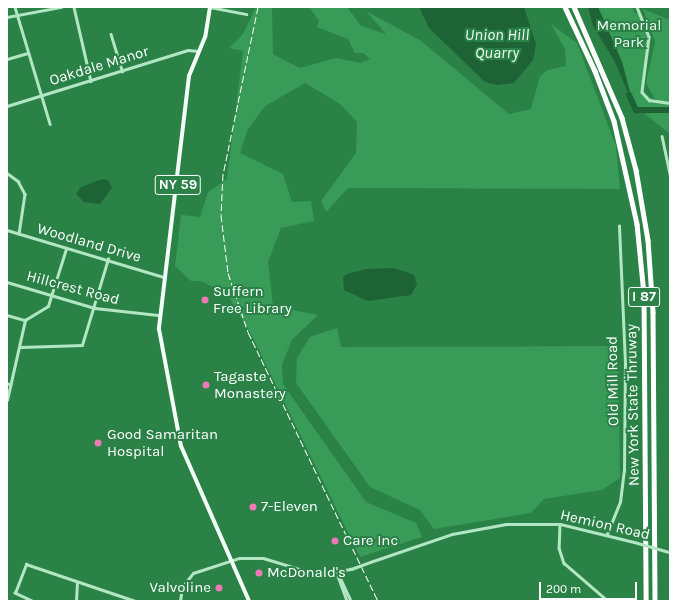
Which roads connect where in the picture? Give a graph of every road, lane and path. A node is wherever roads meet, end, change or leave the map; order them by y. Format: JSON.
{"nodes":[{"id":1,"x":15,"y":7,"type":"edge"},
{"id":2,"x":61,"y":7,"type":"edge"},
{"id":3,"x":74,"y":7,"type":"edge"},
{"id":4,"x":210,"y":7,"type":"edge"},
{"id":5,"x":564,"y":7,"type":"edge"},
{"id":6,"x":574,"y":7,"type":"edge"},
{"id":7,"x":637,"y":7,"type":"edge"},
{"id":8,"x":246,"y":14,"type":"dead end"},
{"id":9,"x":17,"y":16,"type":"junction"},
{"id":10,"x":7,"y":17,"type":"edge"},
{"id":11,"x":111,"y":34,"type":"dead end"},
{"id":12,"x":198,"y":51,"type":"junction"},
{"id":13,"x":28,"y":53,"type":"junction"},
{"id":14,"x":7,"y":60,"type":"edge"},
{"id":15,"x":122,"y":72,"type":"junction"},
{"id":16,"x":91,"y":81,"type":"junction"},
{"id":17,"x":41,"y":96,"type":"junction"},
{"id":18,"x":670,"y":103,"type":"edge"},
{"id":19,"x":7,"y":106,"type":"edge"},
{"id":20,"x":50,"y":124,"type":"dead end"},
{"id":21,"x":662,"y":136,"type":"dead end"},
{"id":22,"x":7,"y":173,"type":"edge"},
{"id":23,"x":670,"y":175,"type":"edge"},
{"id":24,"x":619,"y":226,"type":"dead end"},
{"id":25,"x":7,"y":230,"type":"edge"},
{"id":26,"x":19,"y":234,"type":"junction"},
{"id":27,"x":66,"y":249,"type":"junction"},
{"id":28,"x":108,"y":259,"type":"junction"},
{"id":29,"x":164,"y":277,"type":"junction"},
{"id":30,"x":7,"y":282,"type":"edge"},
{"id":31,"x":51,"y":295,"type":"junction"},
{"id":32,"x":95,"y":308,"type":"junction"},
{"id":33,"x":7,"y":315,"type":"edge"},
{"id":34,"x":158,"y":315,"type":"junction"},
{"id":35,"x":25,"y":320,"type":"junction"},
{"id":36,"x":21,"y":347,"type":"junction"},
{"id":37,"x":7,"y":383,"type":"edge"},
{"id":38,"x":11,"y":385,"type":"junction"},
{"id":39,"x":7,"y":400,"type":"edge"},
{"id":40,"x":560,"y":524,"type":"junction"},
{"id":41,"x":607,"y":534,"type":"junction"},
{"id":42,"x":670,"y":552,"type":"edge"},
{"id":43,"x":233,"y":559,"type":"junction"},
{"id":44,"x":338,"y":573,"type":"junction"},
{"id":45,"x":77,"y":583,"type":"junction"},
{"id":46,"x":32,"y":601,"type":"edge"},
{"id":47,"x":76,"y":601,"type":"edge"},
{"id":48,"x":135,"y":601,"type":"edge"},
{"id":49,"x":180,"y":601,"type":"edge"},
{"id":50,"x":249,"y":601,"type":"edge"},
{"id":51,"x":347,"y":601,"type":"edge"},
{"id":52,"x":351,"y":601,"type":"edge"},
{"id":53,"x":608,"y":601,"type":"edge"},
{"id":54,"x":646,"y":601,"type":"edge"},
{"id":55,"x":655,"y":601,"type":"edge"}],
"edges":[{"from":1,"to":9,"type":"street"},
{"from":2,"to":9,"type":"street"},
{"from":3,"to":16,"type":"street"},
{"from":4,"to":8,"type":"street"},
{"from":4,"to":12,"type":"main road","number":"NY 59"},
{"from":5,"to":54,"type":"highway","name":"New York State Thruway","number":"I 87"},
{"from":6,"to":55,"type":"highway","name":"New York State Thruway","number":"I 87"},
{"from":7,"to":18,"type":"street"},
{"from":9,"to":10,"type":"street"},
{"from":9,"to":13,"type":"street"},
{"from":11,"to":15,"type":"street"},
{"from":12,"to":15,"type":"street","name":"Oakdale Manor"},
{"from":12,"to":29,"type":"main road","number":"NY 59"},
{"from":13,"to":14,"type":"street"},
{"from":13,"to":17,"type":"street"},
{"from":15,"to":16,"type":"street","name":"Oakdale Manor"},
{"from":16,"to":17,"type":"street","name":"Oakdale Manor"},
{"from":17,"to":19,"type":"street","name":"Oakdale Manor"},
{"from":17,"to":20,"type":"street"},
{"from":21,"to":23,"type":"street"},
{"from":22,"to":26,"type":"street"},
{"from":24,"to":41,"type":"street","name":"Old Mill Road"},
{"from":25,"to":26,"type":"street","name":"Woodland Drive"},
{"from":26,"to":27,"type":"street","name":"Woodland Drive"},
{"from":27,"to":28,"type":"street","name":"Woodland Drive"},
{"from":27,"to":31,"type":"street"},
{"from":28,"to":29,"type":"street","name":"Woodland Drive"},
{"from":28,"to":32,"type":"street"},
{"from":29,"to":34,"type":"main road","number":"NY 59"},
{"from":30,"to":31,"type":"street","name":"Hillcrest Road"},
{"from":31,"to":32,"type":"street","name":"Hillcrest Road"},
{"from":31,"to":35,"type":"street"},
{"from":32,"to":34,"type":"street","name":"Hillcrest Road"},
{"from":32,"to":36,"type":"street"},
{"from":33,"to":35,"type":"street"},
{"from":34,"to":43,"type":"main road","number":"NY 59"},
{"from":35,"to":36,"type":"street"},
{"from":36,"to":38,"type":"street"},
{"from":37,"to":38,"type":"street"},
{"from":38,"to":39,"type":"street"},
{"from":40,"to":41,"type":"street","name":"Hemion Road"},
{"from":40,"to":44,"type":"street","name":"Hemion Road","bridge":true},
{"from":40,"to":53,"type":"street"},
{"from":41,"to":42,"type":"street","name":"Hemion Road","bridge":true},
{"from":43,"to":44,"type":"street","name":"Hemion Road"},
{"from":43,"to":49,"type":"street","name":"Hemion Road"},
{"from":43,"to":50,"type":"main road","number":"NY 59"},
{"from":44,"to":51,"type":"street"},
{"from":44,"to":52,"type":"street"},
{"from":45,"to":46,"type":"street"},
{"from":45,"to":47,"type":"street"},
{"from":45,"to":48,"type":"street"}]}
